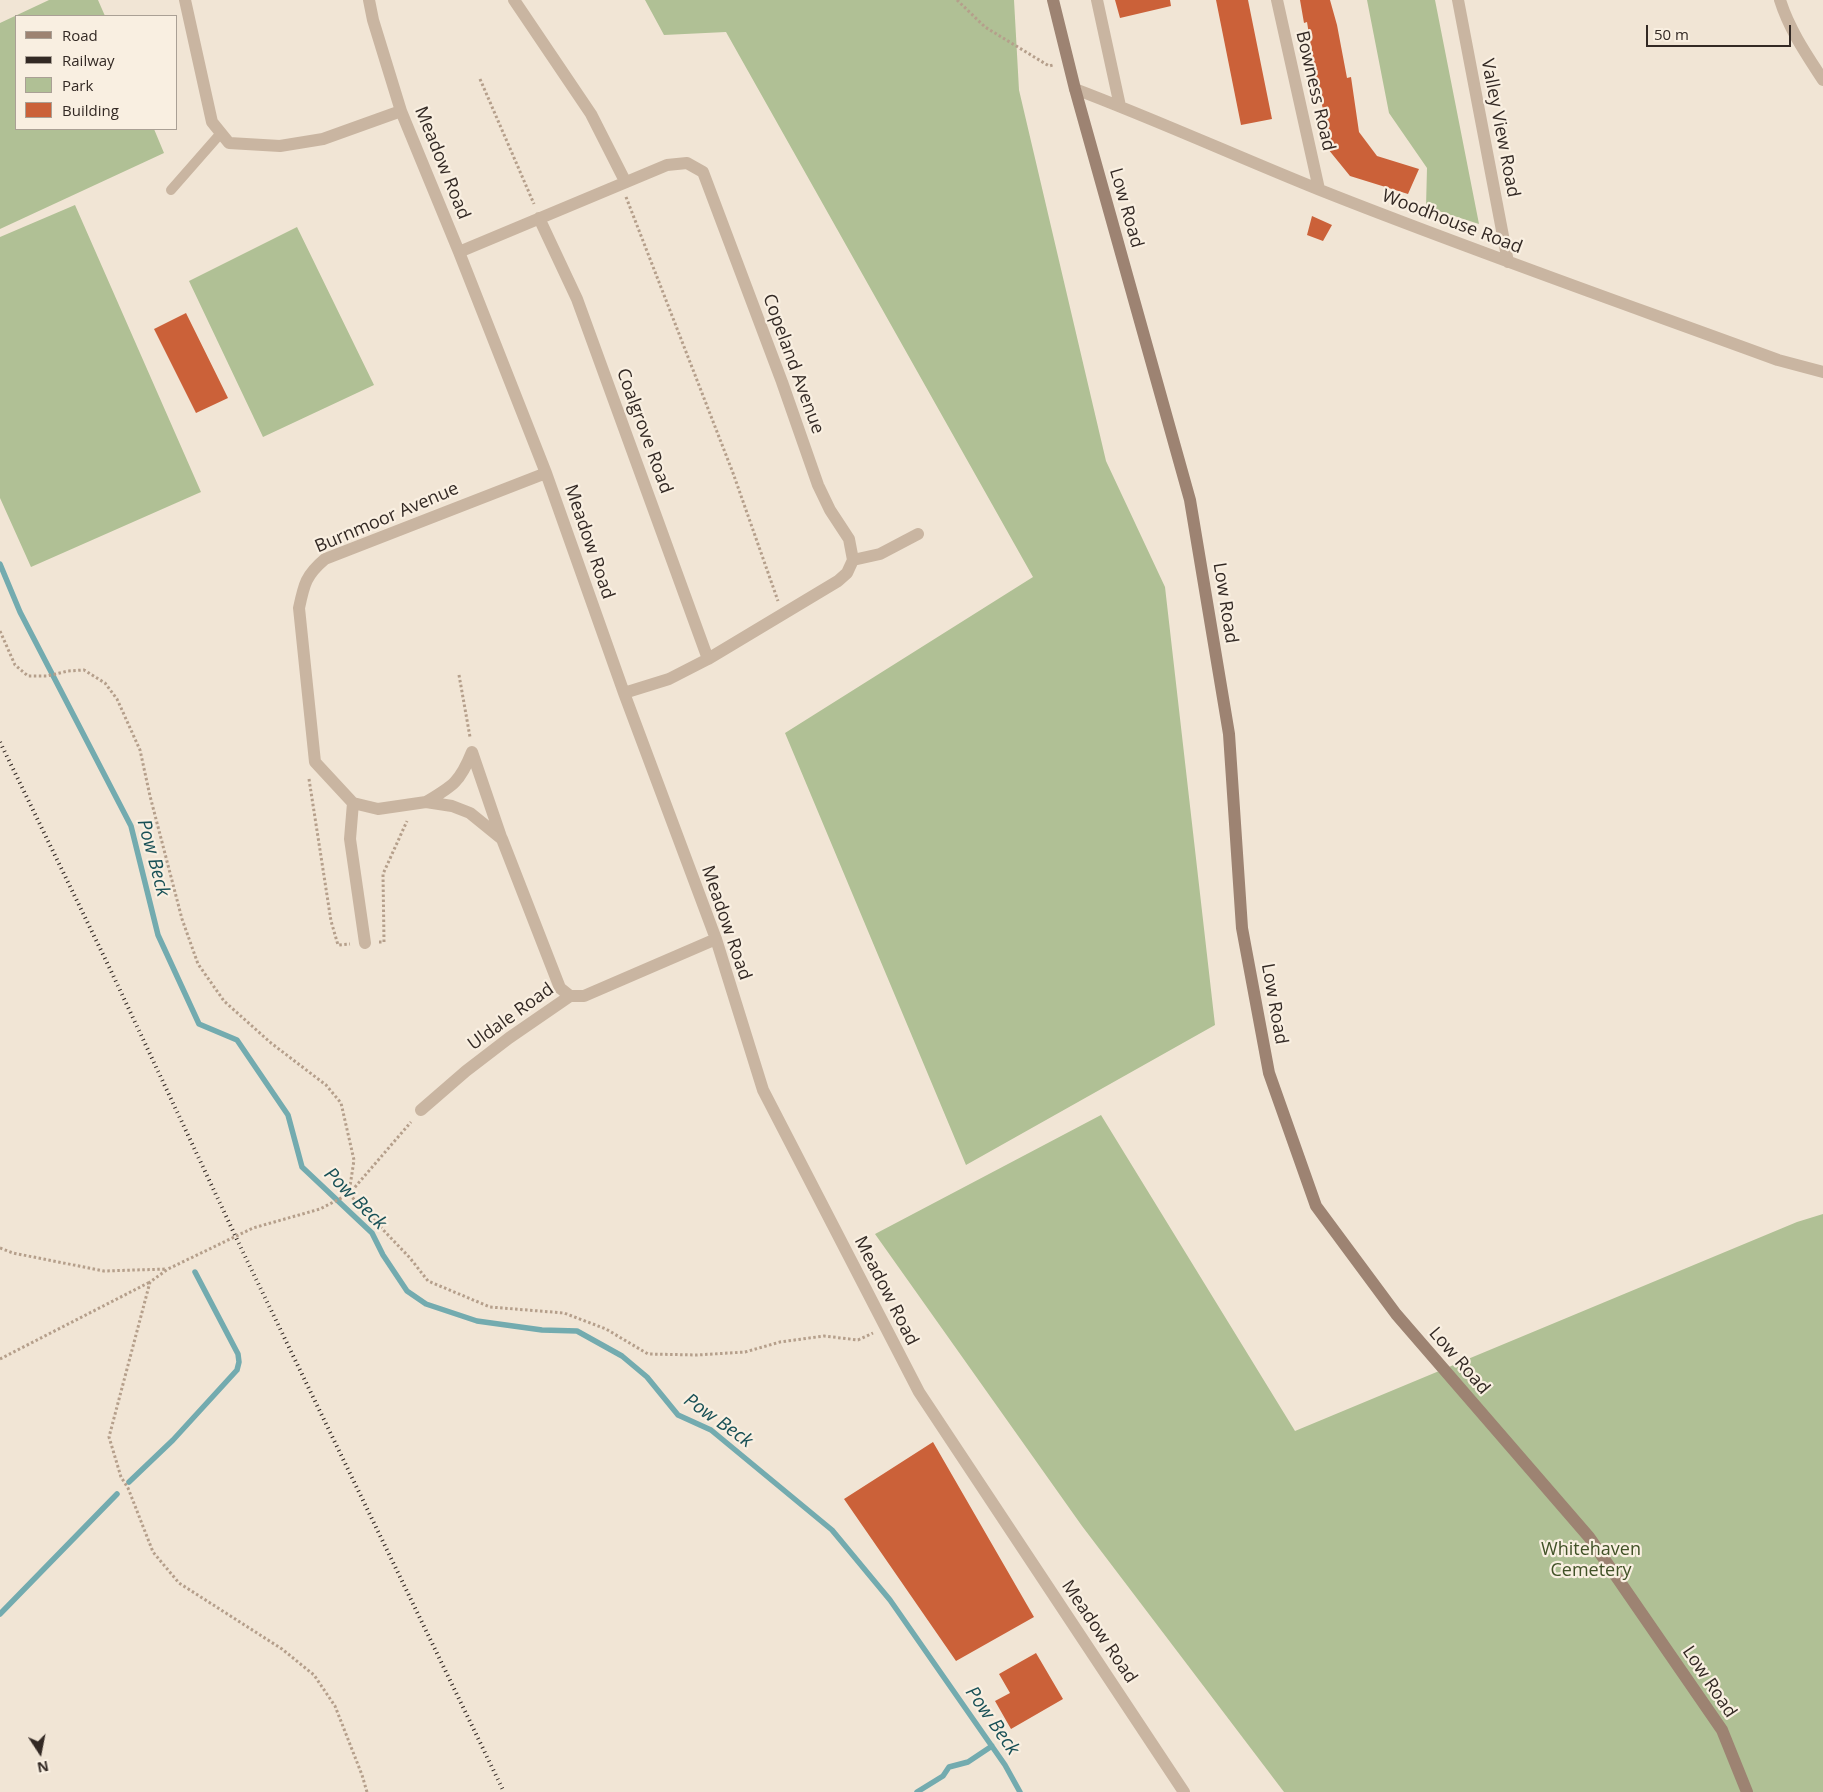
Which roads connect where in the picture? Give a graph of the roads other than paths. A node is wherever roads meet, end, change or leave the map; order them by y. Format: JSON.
{"nodes":[{"id":1,"x":185,"y":0,"type":"edge"},
{"id":2,"x":369,"y":0,"type":"edge"},
{"id":3,"x":514,"y":0,"type":"edge"},
{"id":4,"x":1053,"y":0,"type":"edge"},
{"id":5,"x":1097,"y":0,"type":"edge"},
{"id":6,"x":1277,"y":0,"type":"edge"},
{"id":7,"x":1458,"y":0,"type":"edge"},
{"id":8,"x":1780,"y":0,"type":"edge"},
{"id":9,"x":1823,"y":79,"type":"edge"},
{"id":10,"x":1074,"y":89,"type":"junction"},
{"id":11,"x":1120,"y":106,"type":"junction"},
{"id":12,"x":401,"y":111,"type":"junction"},
{"id":13,"x":221,"y":133,"type":"junction"},
{"id":14,"x":623,"y":182,"type":"junction"},
{"id":15,"x":1319,"y":189,"type":"junction"},
{"id":16,"x":171,"y":190,"type":"dead end"},
{"id":17,"x":540,"y":219,"type":"junction"},
{"id":18,"x":459,"y":252,"type":"junction"},
{"id":19,"x":1508,"y":262,"type":"junction"},
{"id":20,"x":1823,"y":372,"type":"edge"},
{"id":21,"x":546,"y":473,"type":"junction"},
{"id":22,"x":918,"y":534,"type":"dead end"},
{"id":23,"x":853,"y":560,"type":"junction"},
{"id":24,"x":708,"y":659,"type":"junction"},
{"id":25,"x":624,"y":693,"type":"junction"},
{"id":26,"x":353,"y":803,"type":"junction"},
{"id":27,"x":420,"y":803,"type":"junction"},
{"id":28,"x":502,"y":839,"type":"junction"},
{"id":29,"x":716,"y":939,"type":"junction"},
{"id":30,"x":365,"y":943,"type":"road end"},
{"id":31,"x":570,"y":996,"type":"junction"},
{"id":32,"x":421,"y":1110,"type":"road end"},
{"id":33,"x":1184,"y":1792,"type":"edge"},
{"id":34,"x":1747,"y":1792,"type":"edge"}],
"edges":[{"from":1,"to":13,"type":"street"},
{"from":2,"to":12,"type":"street","name":"Meadow Road"},
{"from":3,"to":14,"type":"street"},
{"from":4,"to":10,"type":"main road","name":"Low Road"},
{"from":5,"to":11,"type":"street"},
{"from":6,"to":15,"type":"street","name":"Bowness Road"},
{"from":7,"to":19,"type":"street","name":"Valley View Road"},
{"from":8,"to":9,"type":"street"},
{"from":10,"to":11,"type":"street","name":"Woodhouse Road"},
{"from":10,"to":34,"type":"main road","name":"Low Road"},
{"from":11,"to":15,"type":"street","name":"Woodhouse Road"},
{"from":12,"to":13,"type":"street"},
{"from":12,"to":18,"type":"street","name":"Meadow Road"},
{"from":13,"to":16,"type":"lane"},
{"from":14,"to":17,"type":"street","name":"Copeland Avenue"},
{"from":14,"to":23,"type":"street","name":"Copeland Avenue"},
{"from":15,"to":19,"type":"street","name":"Woodhouse Road"},
{"from":17,"to":18,"type":"street","name":"Copeland Avenue"},
{"from":17,"to":24,"type":"street","name":"Coalgrove Road"},
{"from":18,"to":21,"type":"street","name":"Meadow Road"},
{"from":19,"to":20,"type":"street","name":"Woodhouse Road"},
{"from":21,"to":25,"type":"street","name":"Meadow Road"},
{"from":21,"to":26,"type":"street","name":"Burnmoor Avenue"},
{"from":22,"to":23,"type":"street"},
{"from":23,"to":24,"type":"street"},
{"from":24,"to":25,"type":"street"},
{"from":25,"to":29,"type":"street","name":"Meadow Road"},
{"from":26,"to":27,"type":"street"},
{"from":26,"to":30,"type":"street"},
{"from":27,"to":28,"type":"street"},
{"from":27,"to":28,"type":"street"},
{"from":28,"to":31,"type":"street"},
{"from":29,"to":31,"type":"street","name":"Uldale Road"},
{"from":29,"to":33,"type":"street","name":"Meadow Road"},
{"from":31,"to":32,"type":"street","name":"Uldale Road"}]}
